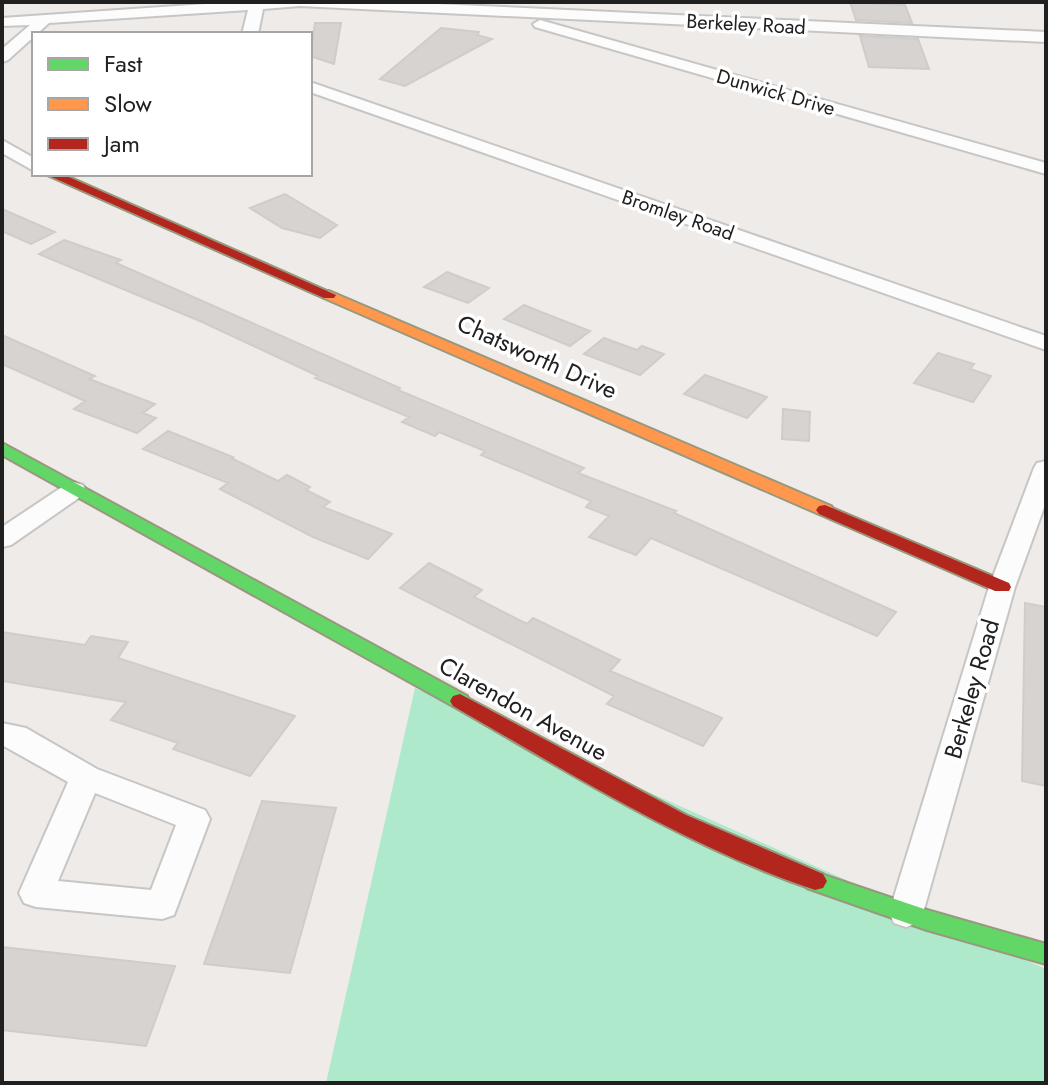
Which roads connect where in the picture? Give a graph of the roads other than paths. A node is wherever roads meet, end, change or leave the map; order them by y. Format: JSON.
{"nodes":[{"id":1,"x":300,"y":2,"type":"edge"},
{"id":2,"x":257,"y":3,"type":"edge"},
{"id":3,"x":506,"y":13,"type":"junction"},
{"id":4,"x":47,"y":17,"type":"junction"},
{"id":5,"x":2,"y":22,"type":"edge"},
{"id":6,"x":250,"y":32,"type":"edge"},
{"id":7,"x":1046,"y":37,"type":"edge"},
{"id":8,"x":2,"y":57,"type":"edge"},
{"id":9,"x":312,"y":88,"type":"edge"},
{"id":10,"x":2,"y":145,"type":"edge"},
{"id":11,"x":32,"y":165,"type":"edge"},
{"id":12,"x":1046,"y":169,"type":"edge"},
{"id":13,"x":56,"y":176,"type":"edge"},
{"id":14,"x":1046,"y":343,"type":"edge"},
{"id":15,"x":2,"y":448,"type":"edge"},
{"id":16,"x":1046,"y":468,"type":"edge"},
{"id":17,"x":74,"y":490,"type":"junction"},
{"id":18,"x":2,"y":539,"type":"edge"},
{"id":19,"x":1002,"y":587,"type":"junction"},
{"id":20,"x":2,"y":734,"type":"edge"},
{"id":21,"x":86,"y":777,"type":"junction"},
{"id":22,"x":906,"y":913,"type":"junction"},
{"id":23,"x":1046,"y":954,"type":"edge"}],
"edges":[{"from":1,"to":2,"type":"street","name":"Berkeley Road"},
{"from":1,"to":3,"type":"street","name":"Berkeley Road"},
{"from":2,"to":4,"type":"street","name":"Berkeley Road"},
{"from":2,"to":6,"type":"street"},
{"from":3,"to":7,"type":"street","name":"Berkeley Road"},
{"from":3,"to":12,"type":"street","name":"Dunwick Drive"},
{"from":4,"to":5,"type":"street","name":"Berkeley Road"},
{"from":4,"to":8,"type":"street"},
{"from":9,"to":14,"type":"street","name":"Bromley Road"},
{"from":10,"to":11,"type":"street"},
{"from":13,"to":19,"type":"street","name":"Chatsworth Drive"},
{"from":15,"to":17,"type":"street","name":"Clarendon Avenue"},
{"from":16,"to":19,"type":"street","name":"Berkeley Road"},
{"from":17,"to":18,"type":"street"},
{"from":17,"to":22,"type":"street","name":"Clarendon Avenue"},
{"from":19,"to":22,"type":"street","name":"Berkeley Road"},
{"from":20,"to":21,"type":"street"},
{"from":21,"to":21,"type":"street"},
{"from":22,"to":23,"type":"street","name":"Clarendon Avenue"}]}
